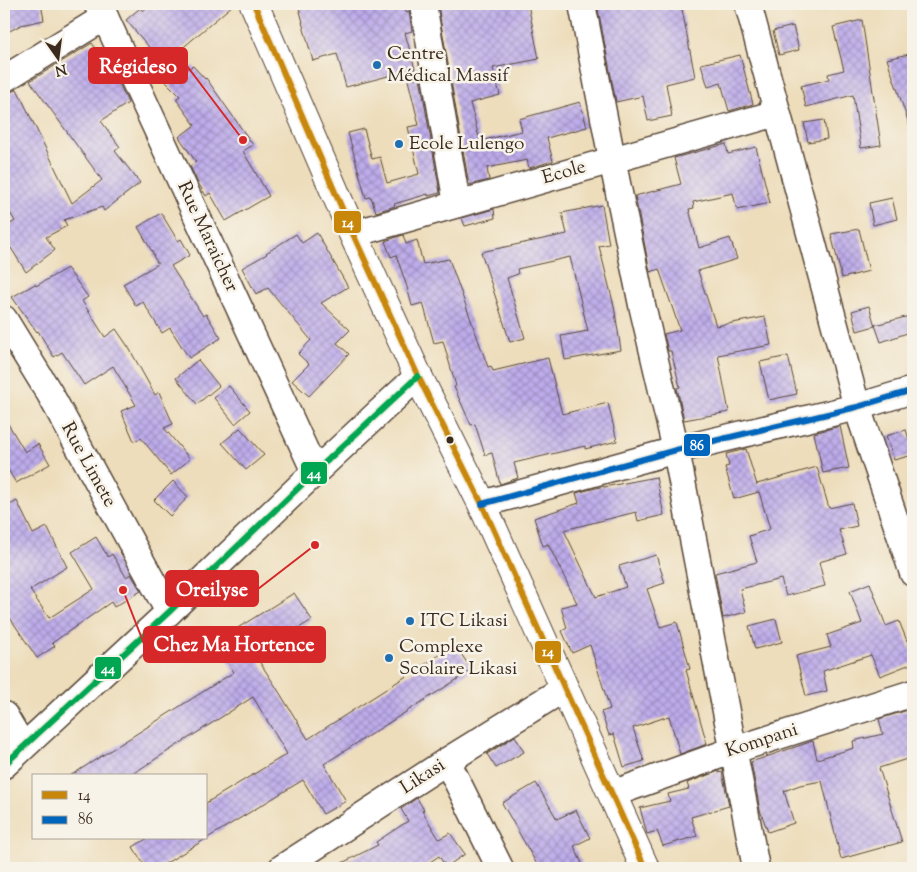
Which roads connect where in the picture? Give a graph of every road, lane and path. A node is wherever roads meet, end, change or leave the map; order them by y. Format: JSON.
{"nodes":[{"id":1,"x":254,"y":4,"type":"edge"},
{"id":2,"x":423,"y":4,"type":"edge"},
{"id":3,"x":582,"y":4,"type":"edge"},
{"id":4,"x":748,"y":4,"type":"edge"},
{"id":5,"x":101,"y":11,"type":"edge"},
{"id":6,"x":4,"y":79,"type":"edge"},
{"id":7,"x":777,"y":113,"type":"junction"},
{"id":8,"x":612,"y":159,"type":"junction"},
{"id":9,"x":457,"y":204,"type":"junction"},
{"id":10,"x":352,"y":234,"type":"junction"},
{"id":11,"x":4,"y":319,"type":"edge"},
{"id":12,"x":418,"y":376,"type":"junction"},
{"id":13,"x":913,"y":390,"type":"edge"},
{"id":14,"x":857,"y":407,"type":"junction"},
{"id":15,"x":676,"y":450,"type":"junction"},
{"id":16,"x":315,"y":472,"type":"junction"},
{"id":17,"x":482,"y":504,"type":"junction"},
{"id":18,"x":913,"y":573,"type":"edge"},
{"id":19,"x":169,"y":612,"type":"junction"},
{"id":20,"x":565,"y":688,"type":"junction"},
{"id":21,"x":913,"y":693,"type":"edge"},
{"id":22,"x":4,"y":715,"type":"edge"},
{"id":23,"x":23,"y":747,"type":"junction"},
{"id":24,"x":734,"y":750,"type":"junction"},
{"id":25,"x":447,"y":761,"type":"junction"},
{"id":26,"x":4,"y":765,"type":"edge"},
{"id":27,"x":612,"y":794,"type":"junction"},
{"id":28,"x":282,"y":868,"type":"edge"},
{"id":29,"x":500,"y":868,"type":"edge"},
{"id":30,"x":645,"y":868,"type":"edge"},
{"id":31,"x":756,"y":868,"type":"edge"}],
"edges":[{"from":1,"to":10,"type":"street"},
{"from":2,"to":9,"type":"street"},
{"from":3,"to":8,"type":"street"},
{"from":4,"to":7,"type":"street"},
{"from":5,"to":6,"type":"street"},
{"from":5,"to":16,"type":"street","name":"Rue Maraicher"},
{"from":7,"to":8,"type":"street","name":"Ecole"},
{"from":7,"to":14,"type":"street"},
{"from":8,"to":9,"type":"street","name":"Ecole"},
{"from":8,"to":15,"type":"street"},
{"from":9,"to":10,"type":"street","name":"Ecole"},
{"from":10,"to":12,"type":"street"},
{"from":11,"to":19,"type":"street","name":"Rue Limete"},
{"from":12,"to":16,"type":"street"},
{"from":12,"to":17,"type":"street"},
{"from":13,"to":14,"type":"street"},
{"from":14,"to":15,"type":"street"},
{"from":14,"to":18,"type":"street"},
{"from":15,"to":17,"type":"street"},
{"from":15,"to":24,"type":"street"},
{"from":16,"to":19,"type":"street"},
{"from":17,"to":20,"type":"street"},
{"from":19,"to":23,"type":"street"},
{"from":20,"to":25,"type":"street","name":"Likasi"},
{"from":20,"to":27,"type":"street"},
{"from":21,"to":24,"type":"street","name":"Kompani"},
{"from":22,"to":23,"type":"street"},
{"from":23,"to":26,"type":"street"},
{"from":24,"to":27,"type":"street","name":"Kompani"},
{"from":24,"to":31,"type":"street"},
{"from":25,"to":28,"type":"street","name":"Likasi"},
{"from":25,"to":29,"type":"street"},
{"from":27,"to":30,"type":"street"}]}
